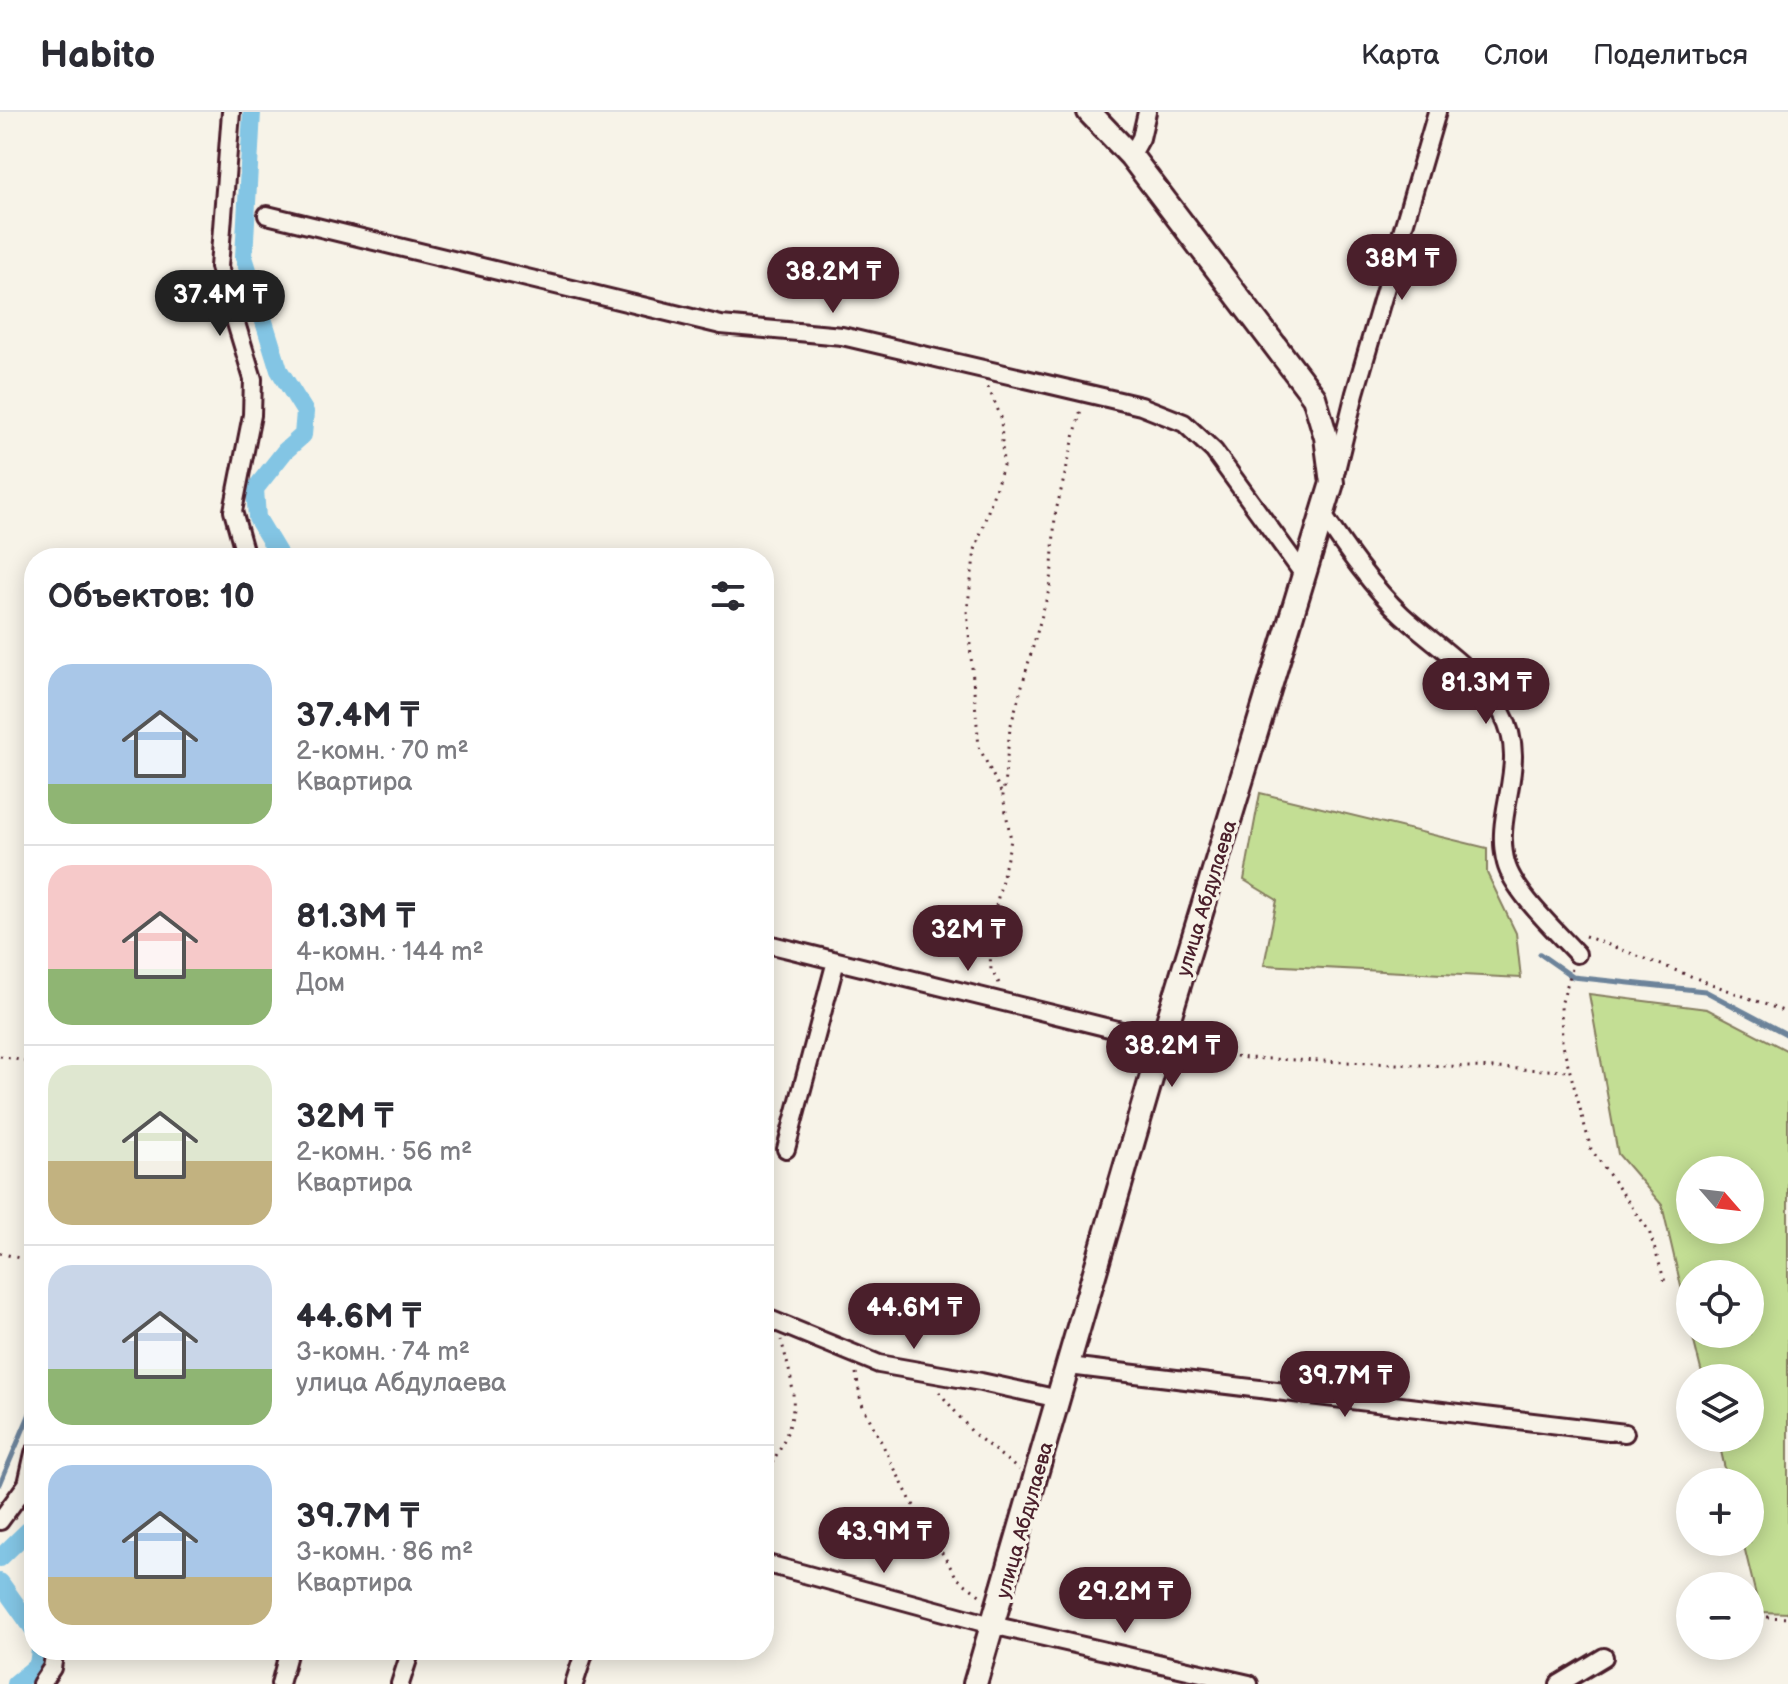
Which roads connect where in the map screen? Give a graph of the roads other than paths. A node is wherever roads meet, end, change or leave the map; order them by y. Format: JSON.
{"nodes":[{"id":1,"x":231,"y":112,"type":"edge"},
{"id":2,"x":1089,"y":112,"type":"edge"},
{"id":3,"x":1147,"y":112,"type":"edge"},
{"id":4,"x":1437,"y":112,"type":"edge"},
{"id":5,"x":1131,"y":156,"type":"junction"},
{"id":6,"x":267,"y":215,"type":"dead end"},
{"id":7,"x":1332,"y":483,"type":"junction"},
{"id":8,"x":1323,"y":515,"type":"junction"},
{"id":9,"x":243,"y":548,"type":"edge"},
{"id":10,"x":1304,"y":575,"type":"junction"},
{"id":11,"x":774,"y":946,"type":"edge"},
{"id":12,"x":1577,"y":954,"type":"road end"},
{"id":13,"x":836,"y":961,"type":"junction"},
{"id":14,"x":1162,"y":1041,"type":"junction"},
{"id":15,"x":786,"y":1149,"type":"dead end"},
{"id":16,"x":774,"y":1321,"type":"edge"},
{"id":17,"x":1069,"y":1366,"type":"junction"},
{"id":18,"x":1059,"y":1399,"type":"junction"},
{"id":19,"x":1625,"y":1433,"type":"dead end"},
{"id":20,"x":24,"y":1488,"type":"edge"},
{"id":21,"x":0,"y":1521,"type":"edge"},
{"id":22,"x":774,"y":1565,"type":"edge"},
{"id":23,"x":995,"y":1617,"type":"junction"},
{"id":24,"x":1604,"y":1657,"type":"dead end"},
{"id":25,"x":53,"y":1660,"type":"edge"},
{"id":26,"x":286,"y":1660,"type":"edge"},
{"id":27,"x":408,"y":1660,"type":"edge"},
{"id":28,"x":582,"y":1660,"type":"edge"},
{"id":29,"x":41,"y":1684,"type":"edge"},
{"id":30,"x":280,"y":1684,"type":"edge"},
{"id":31,"x":400,"y":1684,"type":"edge"},
{"id":32,"x":574,"y":1684,"type":"edge"},
{"id":33,"x":975,"y":1684,"type":"edge"},
{"id":34,"x":1249,"y":1684,"type":"edge"},
{"id":35,"x":1559,"y":1684,"type":"edge"}],
"edges":[{"from":1,"to":9,"type":"street"},
{"from":2,"to":5,"type":"main road"},
{"from":3,"to":5,"type":"street"},
{"from":4,"to":7,"type":"street","name":"улица Абдулаева"},
{"from":5,"to":7,"type":"main road"},
{"from":6,"to":10,"type":"street"},
{"from":7,"to":8,"type":"main road","name":"улица Абдулаева"},
{"from":8,"to":10,"type":"main road","name":"улица Абдулаева"},
{"from":8,"to":12,"type":"street"},
{"from":10,"to":14,"type":"main road","name":"улица Абдулаева"},
{"from":11,"to":13,"type":"street"},
{"from":13,"to":14,"type":"street"},
{"from":13,"to":15,"type":"street"},
{"from":14,"to":17,"type":"main road","name":"улица Абдулаева"},
{"from":16,"to":18,"type":"street"},
{"from":17,"to":18,"type":"main road","name":"улица Абдулаева"},
{"from":17,"to":19,"type":"street"},
{"from":18,"to":23,"type":"main road","name":"улица Абдулаева"},
{"from":20,"to":21,"type":"street"},
{"from":22,"to":23,"type":"street"},
{"from":23,"to":33,"type":"main road","name":"улица Абдулаева"},
{"from":23,"to":34,"type":"street"},
{"from":24,"to":35,"type":"street"},
{"from":25,"to":29,"type":"street"},
{"from":26,"to":30,"type":"street"},
{"from":27,"to":31,"type":"street"},
{"from":28,"to":32,"type":"street"}]}
